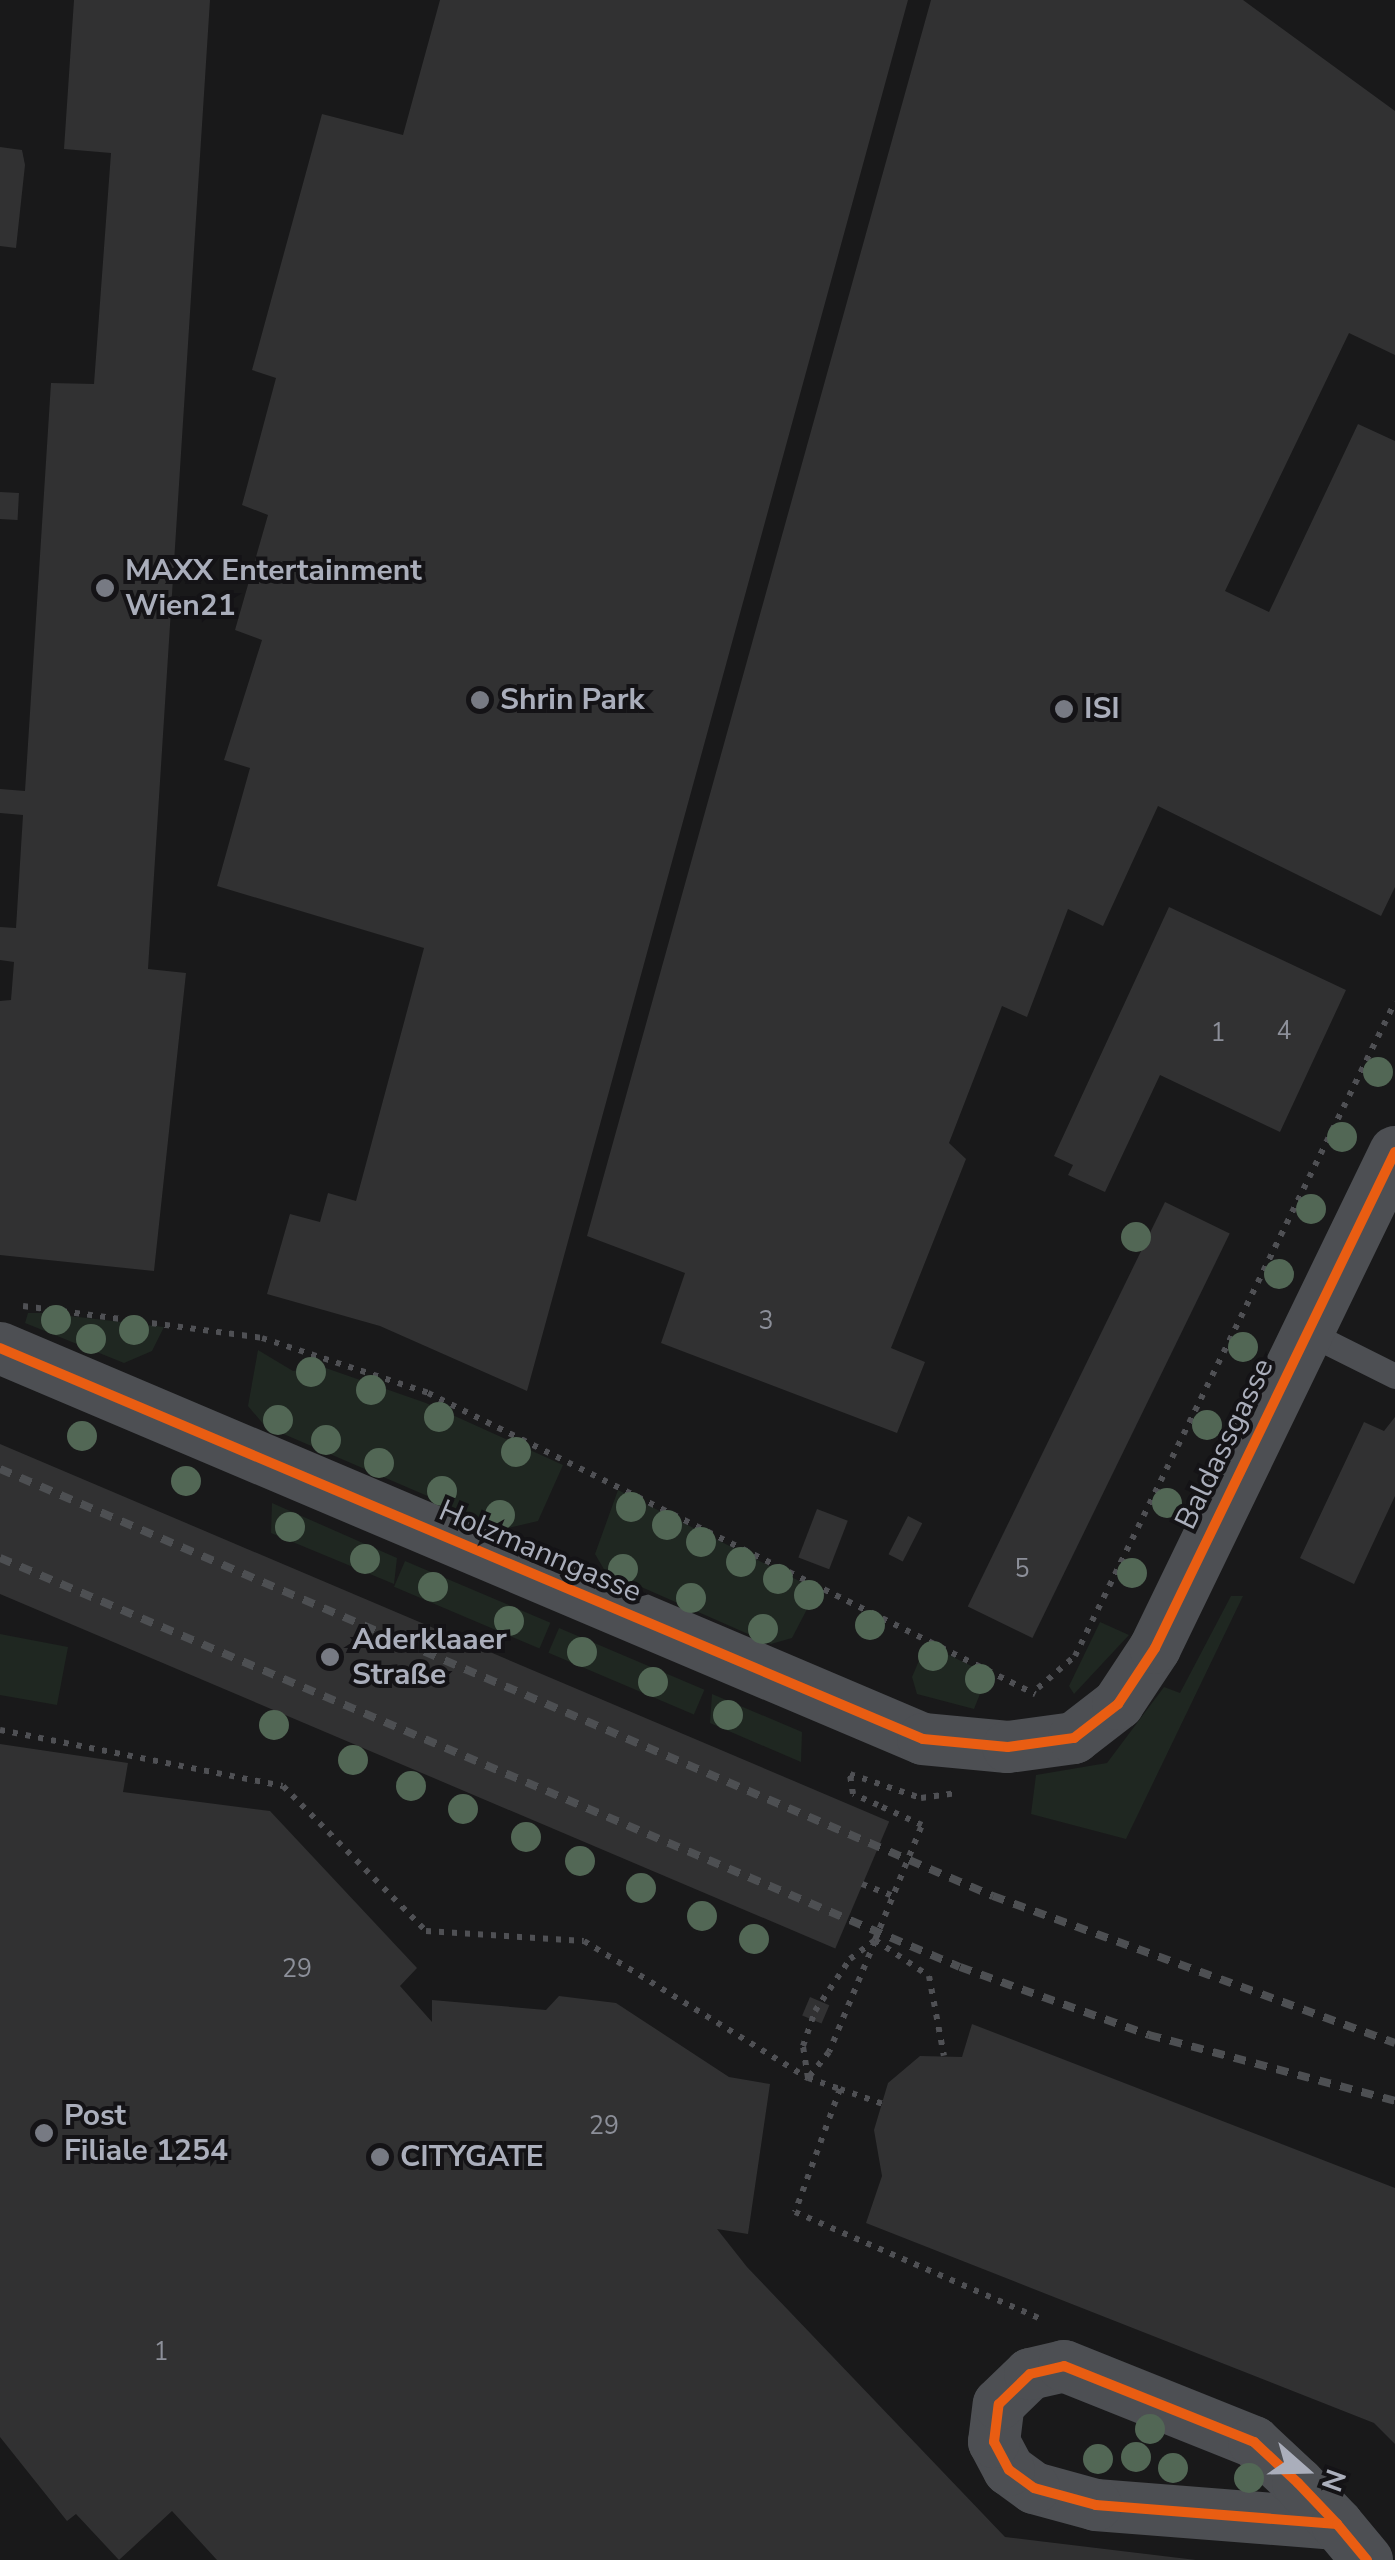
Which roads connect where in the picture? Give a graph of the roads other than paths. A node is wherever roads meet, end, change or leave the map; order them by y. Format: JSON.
{"nodes":[{"id":1,"x":1395,"y":1152,"type":"edge"},
{"id":2,"x":7,"y":1330,"type":"edge"},
{"id":3,"x":1307,"y":1332,"type":"junction"},
{"id":4,"x":1395,"y":1376,"type":"edge"},
{"id":5,"x":1074,"y":1738,"type":"joint"},
{"id":6,"x":1352,"y":2542,"type":"edge"}],
"edges":[{"from":1,"to":3,"type":"street","name":"Baldassgasse"},
{"from":2,"to":5,"type":"street","name":"Holzmanngasse"},
{"from":3,"to":4,"type":"lane"},
{"from":3,"to":5,"type":"street","name":"Baldassgasse"},
{"from":6,"to":6,"type":"street"}]}
